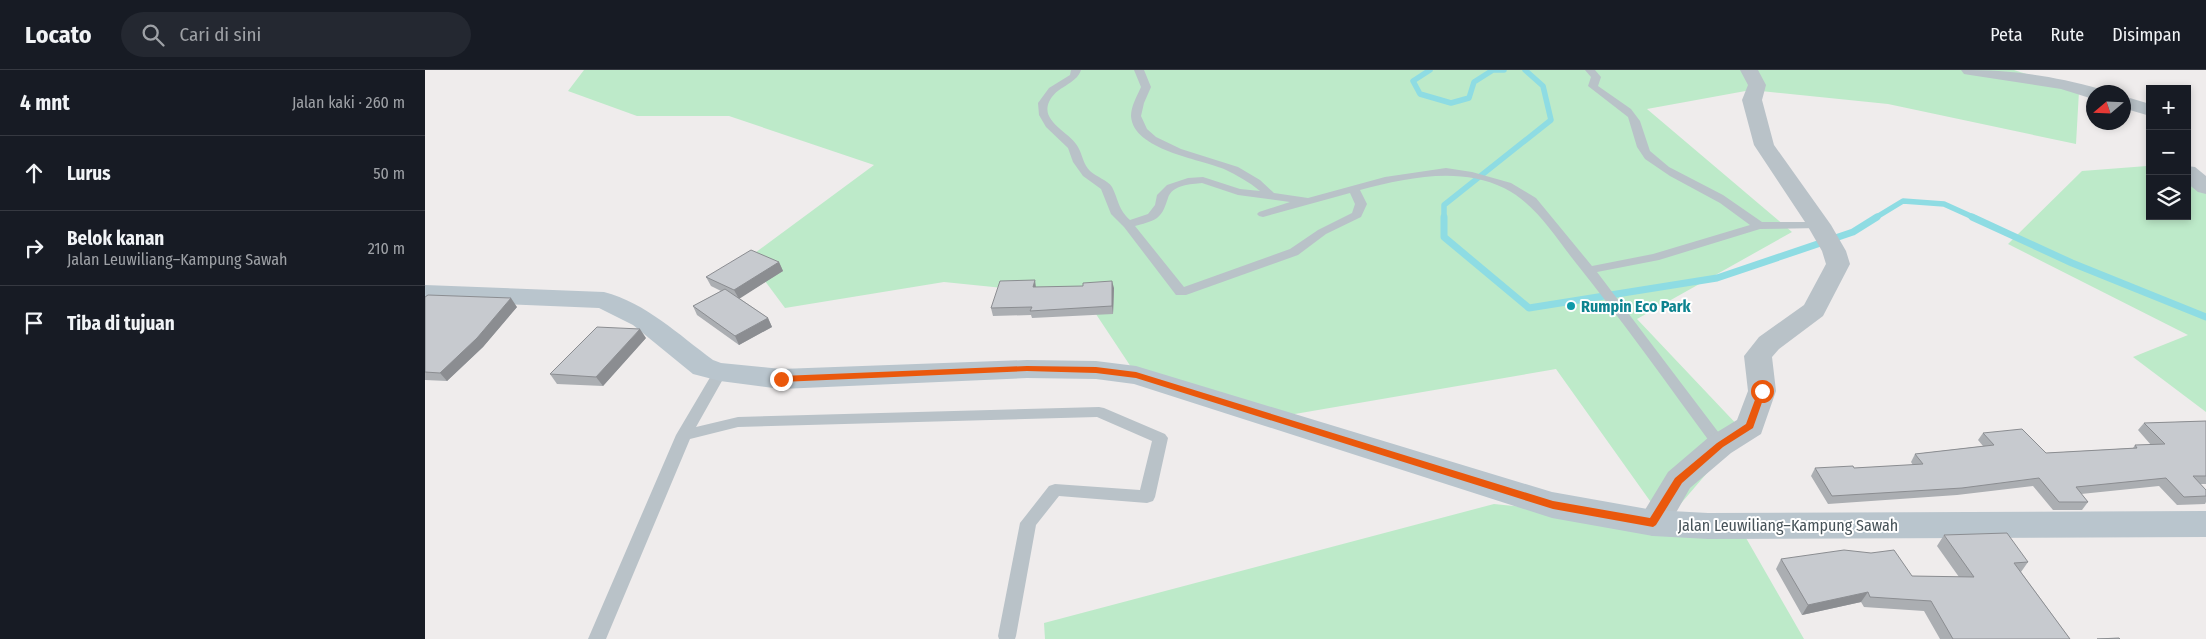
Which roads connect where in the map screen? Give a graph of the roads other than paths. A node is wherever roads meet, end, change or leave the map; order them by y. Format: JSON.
{"nodes":[{"id":1,"x":1076,"y":70,"type":"edge"},
{"id":2,"x":1139,"y":70,"type":"edge"},
{"id":3,"x":1590,"y":70,"type":"edge"},
{"id":4,"x":1749,"y":70,"type":"edge"},
{"id":5,"x":1971,"y":70,"type":"edge"},
{"id":6,"x":2086,"y":91,"type":"edge"},
{"id":7,"x":2131,"y":104,"type":"edge"},
{"id":8,"x":2146,"y":109,"type":"edge"},
{"id":9,"x":2191,"y":175,"type":"edge"},
{"id":10,"x":2206,"y":187,"type":"edge"},
{"id":11,"x":1354,"y":189,"type":"junction"},
{"id":12,"x":1270,"y":195,"type":"junction"},
{"id":13,"x":1308,"y":201,"type":"junction"},
{"id":14,"x":1263,"y":214,"type":"dead end"},
{"id":15,"x":1128,"y":225,"type":"junction"},
{"id":16,"x":1759,"y":226,"type":"junction"},
{"id":17,"x":1825,"y":236,"type":"junction"},
{"id":18,"x":1589,"y":270,"type":"junction"},
{"id":19,"x":425,"y":293,"type":"edge"},
{"id":20,"x":720,"y":372,"type":"junction"},
{"id":21,"x":684,"y":435,"type":"junction"},
{"id":22,"x":1720,"y":445,"type":"junction"},
{"id":23,"x":1653,"y":523,"type":"junction"},
{"id":24,"x":2206,"y":524,"type":"edge"},
{"id":25,"x":1007,"y":636,"type":"dead end"},
{"id":26,"x":597,"y":639,"type":"edge"}],
"edges":[{"from":1,"to":15,"type":"lane"},
{"from":2,"to":12,"type":"lane"},
{"from":3,"to":16,"type":"lane"},
{"from":4,"to":17,"type":"street"},
{"from":5,"to":6,"type":"street"},
{"from":7,"to":8,"type":"street"},
{"from":9,"to":10,"type":"street"},
{"from":11,"to":13,"type":"lane"},
{"from":11,"to":15,"type":"lane"},
{"from":11,"to":18,"type":"lane"},
{"from":12,"to":13,"type":"lane"},
{"from":12,"to":15,"type":"lane"},
{"from":13,"to":14,"type":"lane"},
{"from":16,"to":17,"type":"lane"},
{"from":16,"to":18,"type":"lane"},
{"from":17,"to":22,"type":"street"},
{"from":18,"to":22,"type":"lane"},
{"from":19,"to":20,"type":"main road","name":"Jalan Leuwiliang–Kampung Sawah"},
{"from":20,"to":21,"type":"lane"},
{"from":20,"to":23,"type":"main road","name":"Jalan Leuwiliang–Kampung Sawah"},
{"from":21,"to":25,"type":"lane"},
{"from":21,"to":26,"type":"lane"},
{"from":22,"to":23,"type":"street"},
{"from":23,"to":24,"type":"main road","name":"Jalan Leuwiliang–Kampung Sawah"}]}
